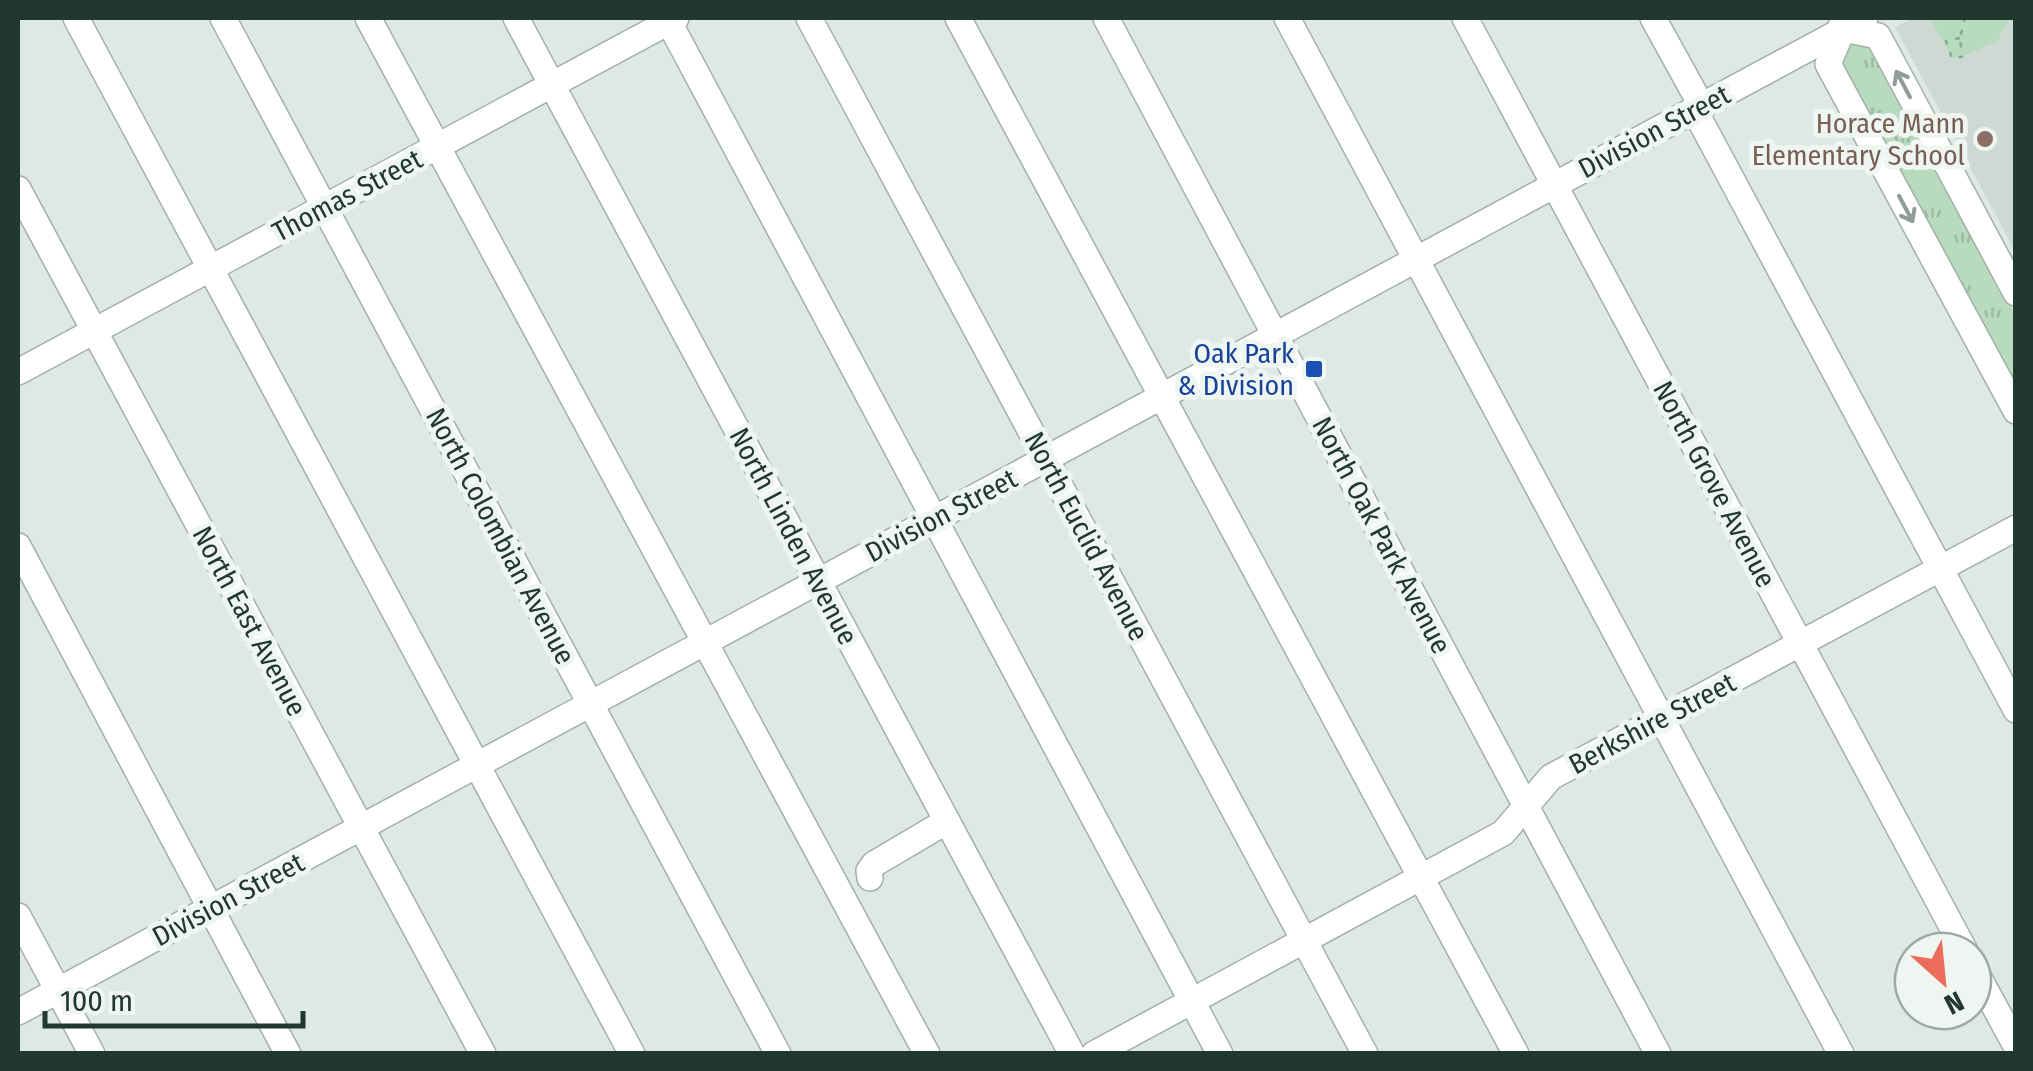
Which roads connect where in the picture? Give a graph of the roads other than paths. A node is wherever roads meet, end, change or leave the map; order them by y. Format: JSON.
{"nodes":[{"id":1,"x":76,"y":18,"type":"edge"},
{"id":2,"x":223,"y":18,"type":"edge"},
{"id":3,"x":368,"y":18,"type":"edge"},
{"id":4,"x":516,"y":18,"type":"edge"},
{"id":5,"x":809,"y":18,"type":"edge"},
{"id":6,"x":958,"y":18,"type":"edge"},
{"id":7,"x":1106,"y":18,"type":"edge"},
{"id":8,"x":1287,"y":18,"type":"edge"},
{"id":9,"x":1465,"y":18,"type":"edge"},
{"id":10,"x":1653,"y":18,"type":"edge"},
{"id":11,"x":672,"y":20,"type":"edge"},
{"id":12,"x":1848,"y":21,"type":"edge"},
{"id":13,"x":552,"y":84,"type":"junction"},
{"id":14,"x":1698,"y":108,"type":"junction"},
{"id":15,"x":438,"y":146,"type":"junction"},
{"id":16,"x":1554,"y":184,"type":"junction"},
{"id":17,"x":18,"y":189,"type":"edge"},
{"id":18,"x":324,"y":207,"type":"junction"},
{"id":19,"x":1416,"y":259,"type":"junction"},
{"id":20,"x":211,"y":268,"type":"junction"},
{"id":21,"x":2016,"y":293,"type":"edge"},
{"id":22,"x":94,"y":331,"type":"junction"},
{"id":23,"x":1275,"y":335,"type":"junction"},
{"id":24,"x":18,"y":372,"type":"edge"},
{"id":25,"x":1162,"y":396,"type":"junction"},
{"id":26,"x":2016,"y":411,"type":"edge"},
{"id":27,"x":1046,"y":459,"type":"junction"},
{"id":28,"x":934,"y":518,"type":"junction"},
{"id":29,"x":2016,"y":528,"type":"edge"},
{"id":30,"x":18,"y":546,"type":"edge"},
{"id":31,"x":1940,"y":569,"type":"junction"},
{"id":32,"x":818,"y":581,"type":"junction"},
{"id":33,"x":705,"y":642,"type":"junction"},
{"id":34,"x":1801,"y":643,"type":"junction"},
{"id":35,"x":590,"y":704,"type":"junction"},
{"id":36,"x":2016,"y":710,"type":"edge"},
{"id":37,"x":1661,"y":718,"type":"junction"},
{"id":38,"x":477,"y":765,"type":"junction"},
{"id":39,"x":1526,"y":806,"type":"junction"},
{"id":40,"x":947,"y":822,"type":"junction"},
{"id":41,"x":361,"y":827,"type":"junction"},
{"id":42,"x":870,"y":878,"type":"dead end"},
{"id":43,"x":1421,"y":878,"type":"junction"},
{"id":44,"x":211,"y":908,"type":"junction"},
{"id":45,"x":18,"y":916,"type":"edge"},
{"id":46,"x":1954,"y":931,"type":"edge"},
{"id":47,"x":1305,"y":940,"type":"junction"},
{"id":48,"x":58,"y":990,"type":"junction"},
{"id":49,"x":1192,"y":1000,"type":"junction"},
{"id":50,"x":1993,"y":1003,"type":"edge"},
{"id":51,"x":18,"y":1012,"type":"edge"},
{"id":52,"x":2016,"y":1046,"type":"edge"},
{"id":53,"x":92,"y":1054,"type":"edge"},
{"id":54,"x":288,"y":1054,"type":"edge"},
{"id":55,"x":483,"y":1054,"type":"edge"},
{"id":56,"x":632,"y":1054,"type":"edge"},
{"id":57,"x":778,"y":1054,"type":"edge"},
{"id":58,"x":927,"y":1054,"type":"edge"},
{"id":59,"x":1072,"y":1054,"type":"edge"},
{"id":60,"x":1094,"y":1054,"type":"edge"},
{"id":61,"x":1220,"y":1054,"type":"edge"},
{"id":62,"x":1365,"y":1054,"type":"edge"},
{"id":63,"x":1516,"y":1054,"type":"edge"},
{"id":64,"x":1658,"y":1054,"type":"edge"},
{"id":65,"x":1841,"y":1054,"type":"edge"}],
"edges":[{"from":1,"to":20,"type":"street"},
{"from":2,"to":18,"type":"street","name":"North Colombian Avenue"},
{"from":3,"to":15,"type":"street"},
{"from":4,"to":13,"type":"street","name":"North Linden Avenue"},
{"from":5,"to":27,"type":"street","name":"North Euclid Avenue"},
{"from":6,"to":25,"type":"street"},
{"from":7,"to":23,"type":"street","name":"North Oak Park Avenue"},
{"from":8,"to":19,"type":"street"},
{"from":9,"to":16,"type":"street","name":"North Grove Avenue"},
{"from":10,"to":14,"type":"street"},
{"from":11,"to":13,"type":"street","name":"Thomas Street"},
{"from":11,"to":28,"type":"street"},
{"from":12,"to":14,"type":"street","name":"Division Street"},
{"from":21,"to":12,"type":"street","one_way":true},
{"from":12,"to":26,"type":"street","one_way":true},
{"from":13,"to":15,"type":"street","name":"Thomas Street"},
{"from":13,"to":32,"type":"street","name":"North Linden Avenue"},
{"from":14,"to":16,"type":"street","name":"Division Street"},
{"from":14,"to":31,"type":"street"},
{"from":15,"to":18,"type":"street","name":"Thomas Street"},
{"from":15,"to":33,"type":"street"},
{"from":16,"to":19,"type":"street","name":"Division Street"},
{"from":16,"to":34,"type":"street","name":"North Grove Avenue"},
{"from":17,"to":22,"type":"street","name":"North East Avenue"},
{"from":18,"to":20,"type":"street","name":"Thomas Street"},
{"from":18,"to":35,"type":"street","name":"North Colombian Avenue"},
{"from":19,"to":23,"type":"street","name":"Division Street"},
{"from":19,"to":37,"type":"street"},
{"from":20,"to":22,"type":"street","name":"Thomas Street"},
{"from":20,"to":38,"type":"street"},
{"from":22,"to":24,"type":"street","name":"Thomas Street"},
{"from":22,"to":41,"type":"street","name":"North East Avenue"},
{"from":23,"to":25,"type":"street","name":"Division Street"},
{"from":23,"to":39,"type":"street","name":"North Oak Park Avenue"},
{"from":25,"to":27,"type":"street","name":"Division Street"},
{"from":25,"to":43,"type":"street"},
{"from":27,"to":28,"type":"street","name":"Division Street"},
{"from":27,"to":47,"type":"street","name":"North Euclid Avenue"},
{"from":28,"to":32,"type":"street","name":"Division Street"},
{"from":28,"to":49,"type":"street"},
{"from":29,"to":31,"type":"street","name":"Berkshire Street"},
{"from":30,"to":44,"type":"street"},
{"from":31,"to":34,"type":"street","name":"Berkshire Street"},
{"from":31,"to":36,"type":"street"},
{"from":32,"to":33,"type":"street","name":"Division Street"},
{"from":32,"to":40,"type":"street","name":"North Linden Avenue"},
{"from":33,"to":35,"type":"street","name":"Division Street"},
{"from":33,"to":58,"type":"street"},
{"from":34,"to":37,"type":"street","name":"Berkshire Street"},
{"from":34,"to":46,"type":"street","name":"North Grove Avenue"},
{"from":35,"to":38,"type":"street","name":"Division Street"},
{"from":35,"to":57,"type":"street","name":"North Colombian Avenue"},
{"from":37,"to":39,"type":"street","name":"Berkshire Street"},
{"from":37,"to":65,"type":"street"},
{"from":38,"to":41,"type":"street","name":"Division Street"},
{"from":38,"to":56,"type":"street"},
{"from":39,"to":43,"type":"street","name":"Berkshire Street"},
{"from":39,"to":64,"type":"street","name":"North Oak Park Avenue"},
{"from":40,"to":42,"type":"street"},
{"from":40,"to":59,"type":"street","name":"North Linden Avenue"},
{"from":41,"to":44,"type":"street","name":"Division Street"},
{"from":41,"to":55,"type":"street","name":"North East Avenue"},
{"from":43,"to":47,"type":"street","name":"Berkshire Street"},
{"from":43,"to":63,"type":"street"},
{"from":44,"to":48,"type":"street","name":"Division Street"},
{"from":44,"to":54,"type":"street"},
{"from":45,"to":48,"type":"street"},
{"from":47,"to":49,"type":"street","name":"Berkshire Street"},
{"from":47,"to":62,"type":"street","name":"North Euclid Avenue"},
{"from":48,"to":51,"type":"street","name":"Division Street"},
{"from":48,"to":53,"type":"street"},
{"from":49,"to":60,"type":"street","name":"Berkshire Street"},
{"from":49,"to":61,"type":"street"},
{"from":50,"to":52,"type":"street"}]}
